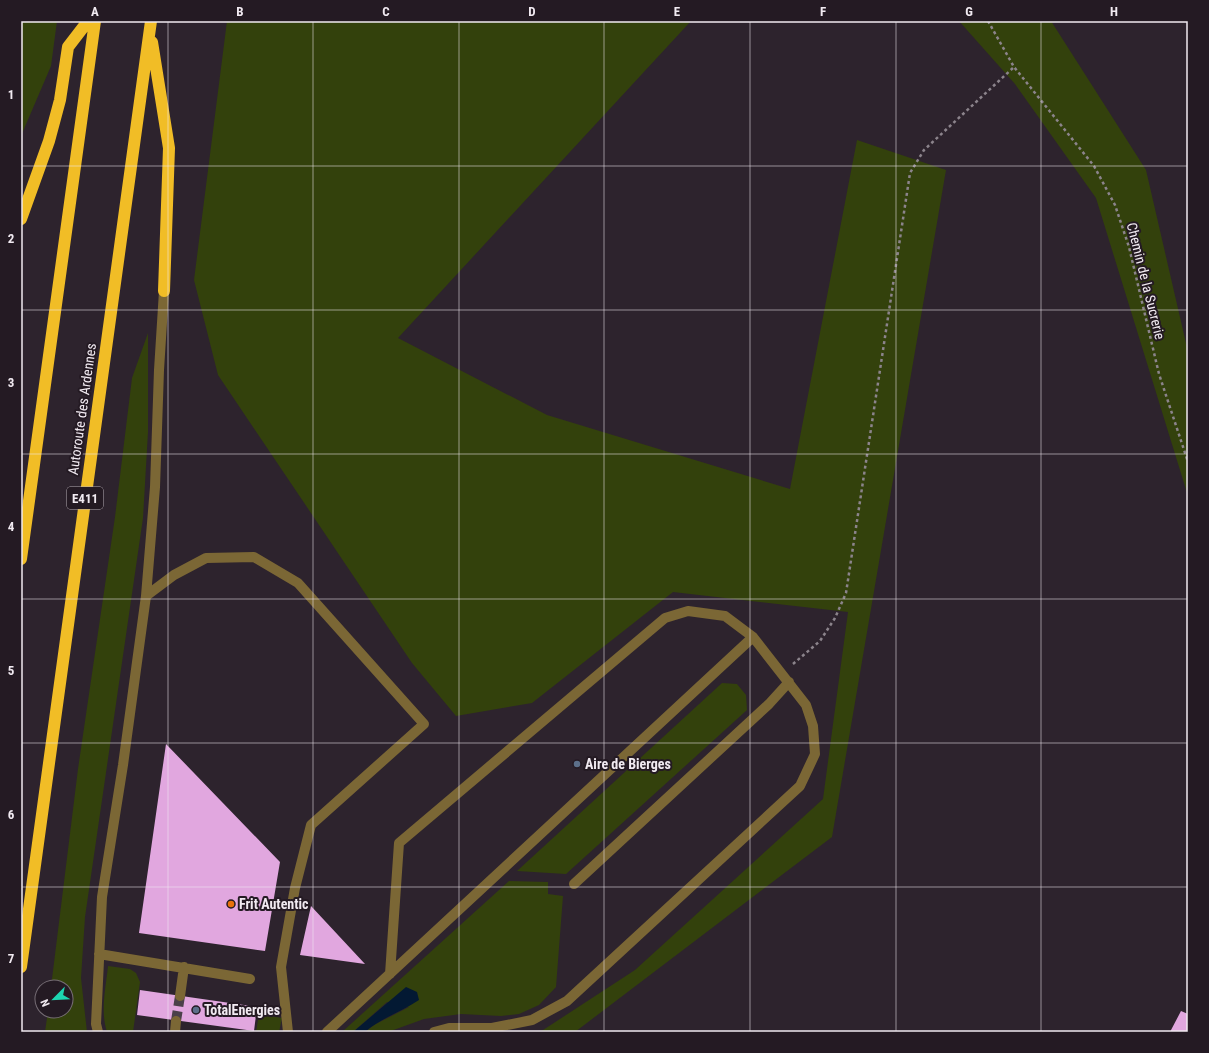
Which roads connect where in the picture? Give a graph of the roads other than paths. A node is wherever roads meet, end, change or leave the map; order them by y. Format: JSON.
{"nodes":[{"id":1,"x":88,"y":21,"type":"edge"},
{"id":2,"x":94,"y":21,"type":"edge"},
{"id":3,"x":150,"y":25,"type":"edge"},
{"id":4,"x":21,"y":219,"type":"edge"},
{"id":5,"x":164,"y":291,"type":"joint"},
{"id":6,"x":21,"y":559,"type":"edge"},
{"id":7,"x":146,"y":596,"type":"junction"},
{"id":8,"x":753,"y":637,"type":"junction"},
{"id":9,"x":789,"y":682,"type":"junction"},
{"id":10,"x":574,"y":884,"type":"dead end"},
{"id":11,"x":99,"y":954,"type":"junction"},
{"id":12,"x":184,"y":967,"type":"junction"},
{"id":13,"x":21,"y":968,"type":"edge"},
{"id":14,"x":390,"y":974,"type":"junction"},
{"id":15,"x":250,"y":979,"type":"dead end"},
{"id":16,"x":180,"y":996,"type":"tunnel mouth"},
{"id":17,"x":176,"y":1021,"type":"tunnel mouth"},
{"id":18,"x":98,"y":1032,"type":"edge"},
{"id":19,"x":174,"y":1032,"type":"edge"},
{"id":20,"x":288,"y":1032,"type":"edge"},
{"id":21,"x":327,"y":1032,"type":"edge"},
{"id":22,"x":434,"y":1032,"type":"edge"}],
"edges":[{"from":1,"to":4,"type":"highway"},
{"from":2,"to":6,"type":"highway"},
{"from":3,"to":5,"type":"highway"},
{"from":3,"to":13,"type":"highway","name":"Autoroute des Ardennes","number":"E411"},
{"from":5,"to":7,"type":"lane"},
{"from":7,"to":11,"type":"lane"},
{"from":7,"to":20,"type":"lane"},
{"from":8,"to":9,"type":"lane"},
{"from":8,"to":14,"type":"lane"},
{"from":8,"to":14,"type":"lane"},
{"from":9,"to":10,"type":"lane"},
{"from":9,"to":22,"type":"lane"},
{"from":11,"to":12,"type":"lane"},
{"from":11,"to":18,"type":"lane"},
{"from":12,"to":15,"type":"lane"},
{"from":12,"to":16,"type":"lane"},
{"from":14,"to":21,"type":"lane"},
{"from":17,"to":19,"type":"lane"}]}
